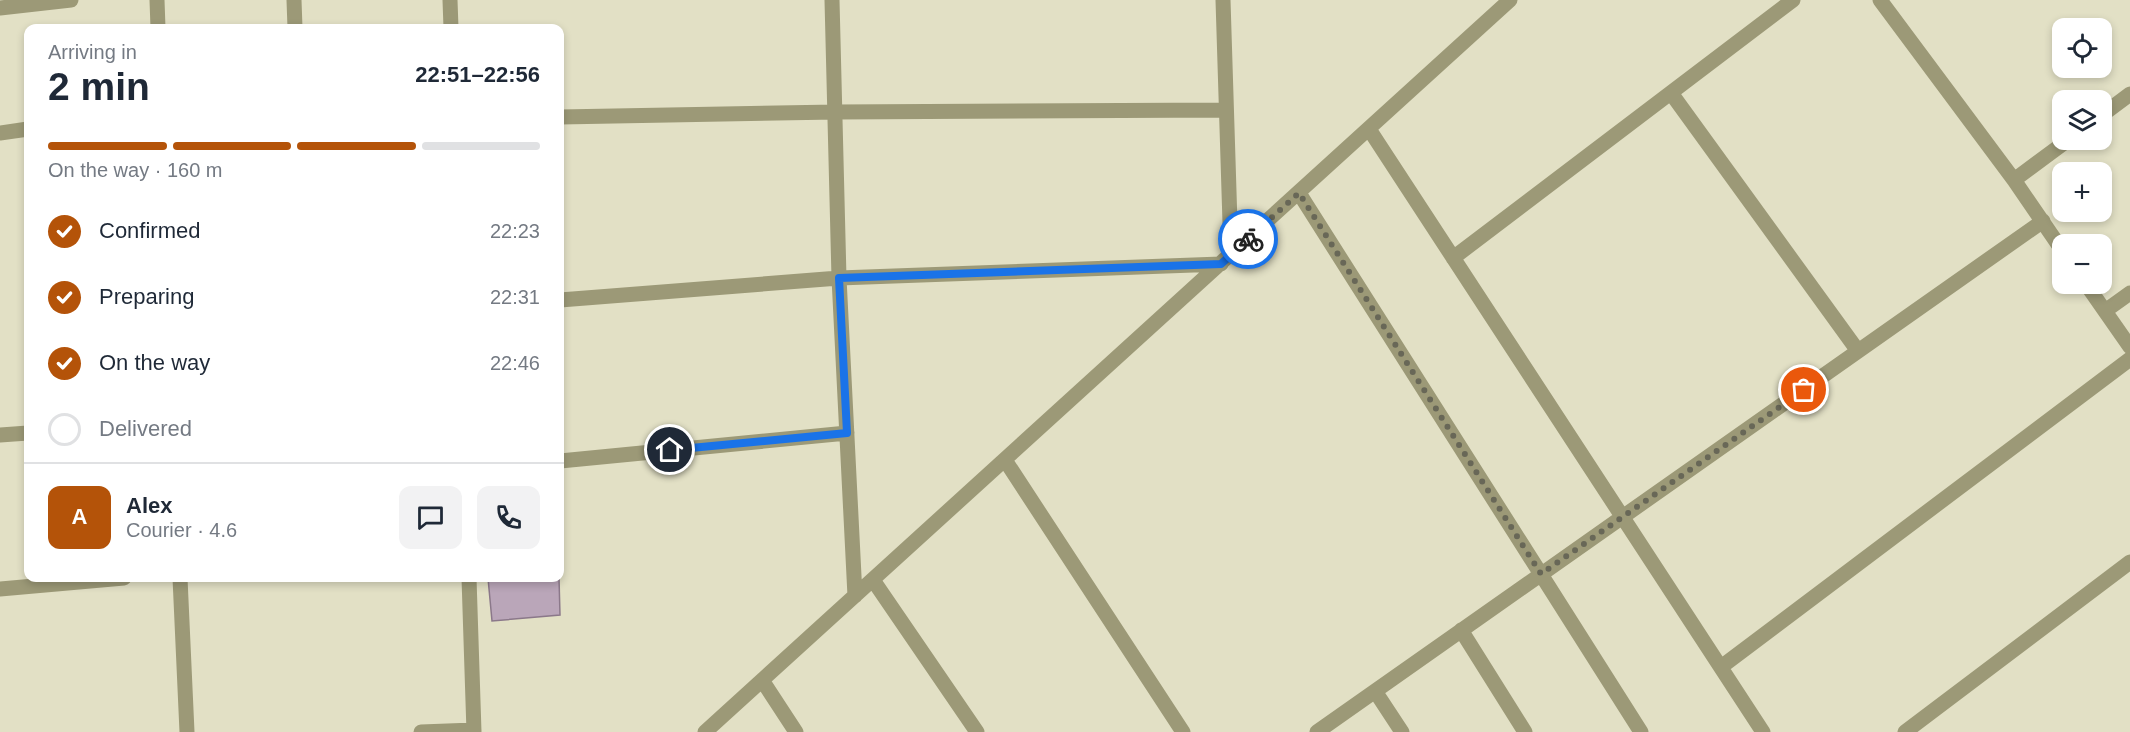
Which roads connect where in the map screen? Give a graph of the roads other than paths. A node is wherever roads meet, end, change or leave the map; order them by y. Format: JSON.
{"nodes":[{"id":1,"x":71,"y":0,"type":"edge"},
{"id":2,"x":157,"y":0,"type":"edge"},
{"id":3,"x":294,"y":0,"type":"edge"},
{"id":4,"x":450,"y":0,"type":"edge"},
{"id":5,"x":832,"y":0,"type":"edge"},
{"id":6,"x":1223,"y":0,"type":"edge"},
{"id":7,"x":1510,"y":0,"type":"edge"},
{"id":8,"x":1793,"y":0,"type":"edge"},
{"id":9,"x":1880,"y":0,"type":"edge"},
{"id":10,"x":0,"y":8,"type":"edge"},
{"id":11,"x":158,"y":24,"type":"edge"},
{"id":12,"x":295,"y":24,"type":"edge"},
{"id":13,"x":451,"y":24,"type":"edge"},
{"id":14,"x":1671,"y":93,"type":"junction"},
{"id":15,"x":2130,"y":94,"type":"edge"},
{"id":16,"x":2112,"y":108,"type":"edge"},
{"id":17,"x":1226,"y":110,"type":"junction"},
{"id":18,"x":836,"y":112,"type":"junction"},
{"id":19,"x":564,"y":117,"type":"edge"},
{"id":20,"x":1368,"y":129,"type":"junction"},
{"id":21,"x":24,"y":130,"type":"edge"},
{"id":22,"x":0,"y":133,"type":"edge"},
{"id":23,"x":2054,"y":150,"type":"edge"},
{"id":24,"x":2014,"y":180,"type":"junction"},
{"id":25,"x":1299,"y":193,"type":"junction"},
{"id":26,"x":2043,"y":221,"type":"junction"},
{"id":27,"x":2052,"y":235,"type":"edge"},
{"id":28,"x":1453,"y":258,"type":"junction"},
{"id":29,"x":1226,"y":259,"type":"junction"},
{"id":30,"x":839,"y":278,"type":"junction"},
{"id":31,"x":2130,"y":293,"type":"edge"},
{"id":32,"x":2093,"y":294,"type":"edge"},
{"id":33,"x":564,"y":300,"type":"edge"},
{"id":34,"x":2105,"y":311,"type":"junction"},
{"id":35,"x":2130,"y":347,"type":"edge"},
{"id":36,"x":1858,"y":351,"type":"junction"},
{"id":37,"x":2130,"y":358,"type":"edge"},
{"id":38,"x":24,"y":433,"type":"edge"},
{"id":39,"x":847,"y":433,"type":"junction"},
{"id":40,"x":0,"y":435,"type":"edge"},
{"id":41,"x":1005,"y":460,"type":"junction"},
{"id":42,"x":564,"y":461,"type":"edge"},
{"id":43,"x":1622,"y":517,"type":"junction"},
{"id":44,"x":2130,"y":562,"type":"edge"},
{"id":45,"x":1541,"y":574,"type":"junction"},
{"id":46,"x":873,"y":580,"type":"junction"},
{"id":47,"x":83,"y":582,"type":"edge"},
{"id":48,"x":180,"y":582,"type":"edge"},
{"id":49,"x":469,"y":582,"type":"edge"},
{"id":50,"x":0,"y":590,"type":"edge"},
{"id":51,"x":855,"y":596,"type":"junction"},
{"id":52,"x":1461,"y":630,"type":"junction"},
{"id":53,"x":1721,"y":667,"type":"junction"},
{"id":54,"x":762,"y":680,"type":"junction"},
{"id":55,"x":1375,"y":691,"type":"junction"},
{"id":56,"x":474,"y":731,"type":"edge"},
{"id":57,"x":187,"y":732,"type":"edge"},
{"id":58,"x":421,"y":732,"type":"edge"},
{"id":59,"x":705,"y":732,"type":"edge"},
{"id":60,"x":796,"y":732,"type":"edge"},
{"id":61,"x":977,"y":732,"type":"edge"},
{"id":62,"x":1183,"y":732,"type":"edge"},
{"id":63,"x":1317,"y":732,"type":"edge"},
{"id":64,"x":1402,"y":732,"type":"edge"},
{"id":65,"x":1525,"y":732,"type":"edge"},
{"id":66,"x":1641,"y":732,"type":"edge"},
{"id":67,"x":1763,"y":732,"type":"edge"},
{"id":68,"x":1905,"y":732,"type":"edge"}],
"edges":[{"from":1,"to":10,"type":"street"},
{"from":2,"to":11,"type":"street"},
{"from":3,"to":12,"type":"street"},
{"from":4,"to":13,"type":"street"},
{"from":5,"to":18,"type":"street"},
{"from":6,"to":17,"type":"street"},
{"from":7,"to":20,"type":"street"},
{"from":8,"to":14,"type":"street"},
{"from":9,"to":24,"type":"street"},
{"from":14,"to":28,"type":"street"},
{"from":14,"to":36,"type":"street"},
{"from":15,"to":16,"type":"street"},
{"from":17,"to":18,"type":"street"},
{"from":17,"to":29,"type":"street"},
{"from":18,"to":19,"type":"street"},
{"from":18,"to":30,"type":"street"},
{"from":20,"to":25,"type":"street"},
{"from":20,"to":28,"type":"street"},
{"from":21,"to":22,"type":"street"},
{"from":23,"to":24,"type":"street"},
{"from":24,"to":26,"type":"street"},
{"from":25,"to":29,"type":"street"},
{"from":25,"to":45,"type":"street"},
{"from":26,"to":27,"type":"street"},
{"from":26,"to":36,"type":"street"},
{"from":28,"to":43,"type":"street"},
{"from":29,"to":30,"type":"street"},
{"from":29,"to":41,"type":"street"},
{"from":30,"to":33,"type":"street"},
{"from":30,"to":39,"type":"street"},
{"from":31,"to":34,"type":"street"},
{"from":32,"to":34,"type":"street"},
{"from":34,"to":35,"type":"street"},
{"from":36,"to":43,"type":"street"},
{"from":37,"to":53,"type":"street"},
{"from":38,"to":40,"type":"street"},
{"from":39,"to":42,"type":"street"},
{"from":39,"to":51,"type":"street"},
{"from":41,"to":46,"type":"street"},
{"from":41,"to":62,"type":"street"},
{"from":43,"to":45,"type":"street"},
{"from":43,"to":53,"type":"street"},
{"from":44,"to":68,"type":"street"},
{"from":45,"to":52,"type":"street"},
{"from":45,"to":66,"type":"street"},
{"from":46,"to":51,"type":"street"},
{"from":46,"to":61,"type":"street"},
{"from":47,"to":50,"type":"street"},
{"from":48,"to":57,"type":"street"},
{"from":49,"to":56,"type":"street"},
{"from":51,"to":54,"type":"street"},
{"from":52,"to":55,"type":"street"},
{"from":52,"to":65,"type":"street"},
{"from":53,"to":67,"type":"street"},
{"from":54,"to":59,"type":"street"},
{"from":54,"to":60,"type":"street"},
{"from":55,"to":63,"type":"street"},
{"from":55,"to":64,"type":"street"},
{"from":56,"to":58,"type":"street"}]}
